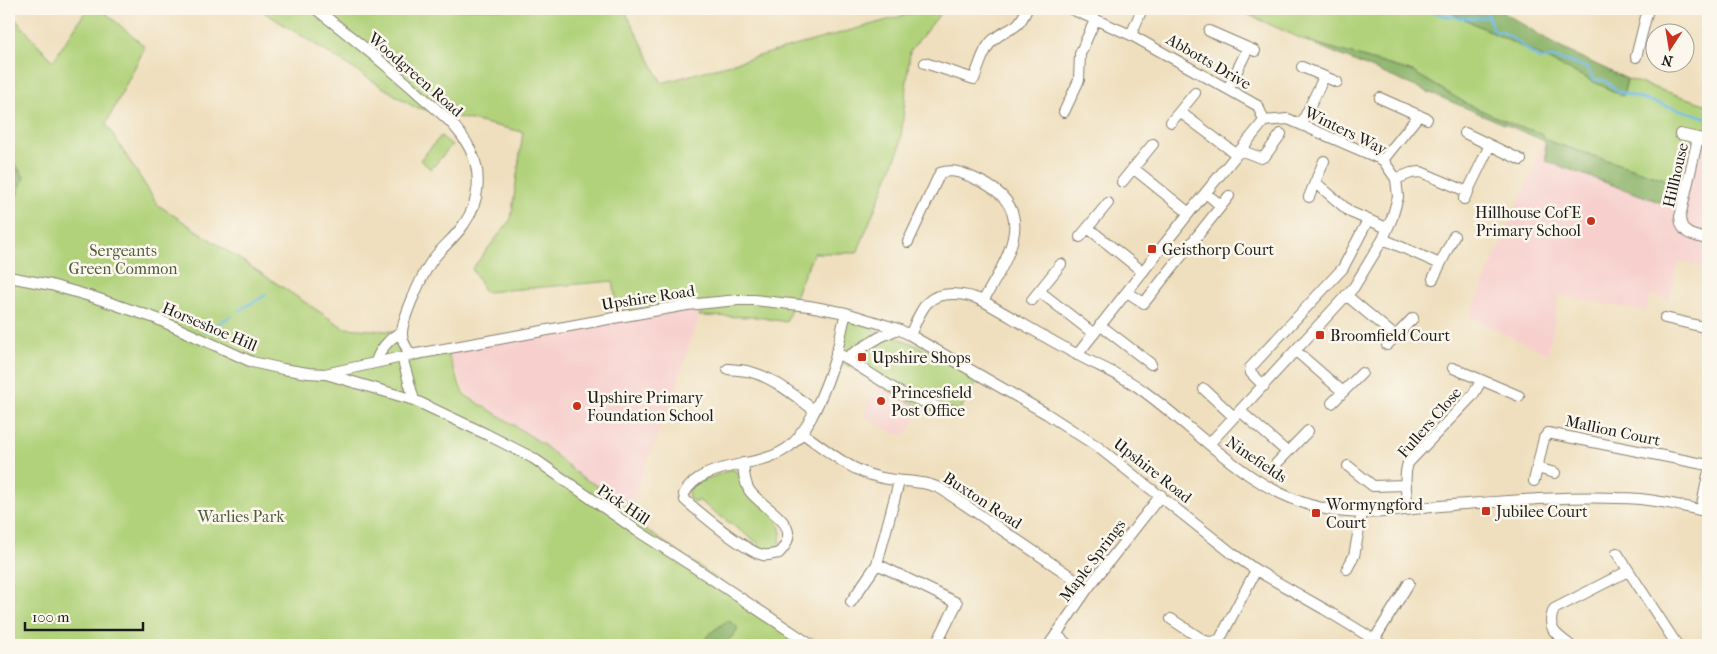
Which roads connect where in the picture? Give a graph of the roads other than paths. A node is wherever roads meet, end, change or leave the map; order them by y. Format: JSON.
{"nodes":[{"id":1,"x":316,"y":9,"type":"edge"},
{"id":2,"x":1027,"y":9,"type":"edge"},
{"id":3,"x":1071,"y":9,"type":"edge"},
{"id":4,"x":1142,"y":9,"type":"edge"},
{"id":5,"x":1646,"y":9,"type":"edge"},
{"id":6,"x":1095,"y":20,"type":"junction"},
{"id":7,"x":1209,"y":31,"type":"dead end"},
{"id":8,"x":1131,"y":35,"type":"junction"},
{"id":9,"x":1636,"y":56,"type":"dead end"},
{"id":10,"x":925,"y":64,"type":"dead end"},
{"id":11,"x":1302,"y":67,"type":"dead end"},
{"id":12,"x":1324,"y":77,"type":"junction"},
{"id":13,"x":1337,"y":82,"type":"dead end"},
{"id":14,"x":1228,"y":89,"type":"junction"},
{"id":15,"x":1195,"y":94,"type":"dead end"},
{"id":16,"x":1380,"y":98,"type":"dead end"},
{"id":17,"x":1064,"y":112,"type":"dead end"},
{"id":18,"x":1180,"y":112,"type":"junction"},
{"id":19,"x":1264,"y":121,"type":"junction"},
{"id":20,"x":1170,"y":122,"type":"dead end"},
{"id":21,"x":1302,"y":124,"type":"junction"},
{"id":22,"x":1465,"y":133,"type":"dead end"},
{"id":23,"x":1281,"y":134,"type":"dead end"},
{"id":24,"x":1680,"y":134,"type":"dead end"},
{"id":25,"x":1703,"y":139,"type":"edge"},
{"id":26,"x":1153,"y":144,"type":"dead end"},
{"id":27,"x":1490,"y":145,"type":"junction"},
{"id":28,"x":1238,"y":152,"type":"junction"},
{"id":29,"x":1383,"y":160,"type":"junction"},
{"id":30,"x":1521,"y":160,"type":"dead end"},
{"id":31,"x":1324,"y":161,"type":"dead end"},
{"id":32,"x":1133,"y":168,"type":"junction"},
{"id":33,"x":1396,"y":179,"type":"junction"},
{"id":34,"x":1122,"y":182,"type":"dead end"},
{"id":35,"x":1315,"y":182,"type":"junction"},
{"id":36,"x":1206,"y":193,"type":"junction"},
{"id":37,"x":1229,"y":196,"type":"dead end"},
{"id":38,"x":1309,"y":197,"type":"dead end"},
{"id":39,"x":1108,"y":203,"type":"dead end"},
{"id":40,"x":1221,"y":206,"type":"junction"},
{"id":41,"x":1189,"y":213,"type":"junction"},
{"id":42,"x":1368,"y":220,"type":"junction"},
{"id":43,"x":1088,"y":228,"type":"junction"},
{"id":44,"x":1387,"y":228,"type":"junction"},
{"id":45,"x":1454,"y":236,"type":"dead end"},
{"id":46,"x":1080,"y":237,"type":"dead end"},
{"id":47,"x":1383,"y":239,"type":"junction"},
{"id":48,"x":1708,"y":239,"type":"edge"},
{"id":49,"x":908,"y":242,"type":"dead end"},
{"id":50,"x":1061,"y":264,"type":"dead end"},
{"id":51,"x":1440,"y":264,"type":"junction"},
{"id":52,"x":1143,"y":272,"type":"junction"},
{"id":53,"x":9,"y":277,"type":"edge"},
{"id":54,"x":1433,"y":279,"type":"dead end"},
{"id":55,"x":1039,"y":291,"type":"junction"},
{"id":56,"x":1127,"y":292,"type":"junction"},
{"id":57,"x":1346,"y":295,"type":"junction"},
{"id":58,"x":1032,"y":300,"type":"dead end"},
{"id":59,"x":983,"y":301,"type":"junction"},
{"id":60,"x":846,"y":313,"type":"junction"},
{"id":61,"x":1413,"y":318,"type":"dead end"},
{"id":62,"x":1666,"y":318,"type":"dead end"},
{"id":63,"x":1708,"y":328,"type":"edge"},
{"id":64,"x":898,"y":329,"type":"junction"},
{"id":65,"x":1097,"y":329,"type":"junction"},
{"id":66,"x":401,"y":332,"type":"junction"},
{"id":67,"x":910,"y":335,"type":"junction"},
{"id":68,"x":1395,"y":336,"type":"junction"},
{"id":69,"x":1387,"y":345,"type":"dead end"},
{"id":70,"x":1296,"y":351,"type":"junction"},
{"id":71,"x":836,"y":352,"type":"junction"},
{"id":72,"x":1077,"y":355,"type":"junction"},
{"id":73,"x":407,"y":356,"type":"junction"},
{"id":74,"x":847,"y":357,"type":"junction"},
{"id":75,"x":376,"y":362,"type":"junction"},
{"id":76,"x":1151,"y":364,"type":"dead end"},
{"id":77,"x":1453,"y":368,"type":"dead end"},
{"id":78,"x":728,"y":369,"type":"dead end"},
{"id":79,"x":1362,"y":373,"type":"dead end"},
{"id":80,"x":325,"y":374,"type":"junction"},
{"id":81,"x":1481,"y":380,"type":"junction"},
{"id":82,"x":1264,"y":386,"type":"junction"},
{"id":83,"x":1204,"y":389,"type":"dead end"},
{"id":84,"x":1343,"y":392,"type":"junction"},
{"id":85,"x":1519,"y":396,"type":"dead end"},
{"id":86,"x":414,"y":400,"type":"junction"},
{"id":87,"x":1332,"y":403,"type":"dead end"},
{"id":88,"x":814,"y":410,"type":"junction"},
{"id":89,"x":954,"y":410,"type":"dead end"},
{"id":90,"x":1237,"y":414,"type":"junction"},
{"id":91,"x":1308,"y":431,"type":"dead end"},
{"id":92,"x":802,"y":432,"type":"junction"},
{"id":93,"x":1209,"y":444,"type":"junction"},
{"id":94,"x":1287,"y":452,"type":"junction"},
{"id":95,"x":743,"y":463,"type":"junction"},
{"id":96,"x":1276,"y":464,"type":"dead end"},
{"id":97,"x":1708,"y":465,"type":"edge"},
{"id":98,"x":1348,"y":466,"type":"dead end"},
{"id":99,"x":1537,"y":468,"type":"junction"},
{"id":100,"x":1555,"y":473,"type":"dead end"},
{"id":101,"x":1708,"y":476,"type":"edge"},
{"id":102,"x":1534,"y":481,"type":"dead end"},
{"id":103,"x":899,"y":482,"type":"junction"},
{"id":104,"x":1406,"y":485,"type":"junction"},
{"id":105,"x":1160,"y":495,"type":"junction"},
{"id":106,"x":1408,"y":510,"type":"junction"},
{"id":107,"x":1705,"y":511,"type":"edge"},
{"id":108,"x":1362,"y":513,"type":"junction"},
{"id":109,"x":1617,"y":553,"type":"dead end"},
{"id":110,"x":877,"y":564,"type":"junction"},
{"id":111,"x":1347,"y":569,"type":"dead end"},
{"id":112,"x":1256,"y":570,"type":"junction"},
{"id":113,"x":1628,"y":571,"type":"junction"},
{"id":114,"x":1409,"y":582,"type":"dead end"},
{"id":115,"x":1088,"y":588,"type":"junction"},
{"id":116,"x":851,"y":602,"type":"dead end"},
{"id":117,"x":1171,"y":619,"type":"dead end"},
{"id":118,"x":1056,"y":634,"type":"junction"},
{"id":119,"x":1378,"y":643,"type":"edge"},
{"id":120,"x":811,"y":645,"type":"edge"},
{"id":121,"x":936,"y":645,"type":"edge"},
{"id":122,"x":1049,"y":645,"type":"edge"},
{"id":123,"x":1068,"y":645,"type":"edge"},
{"id":124,"x":1570,"y":645,"type":"edge"},
{"id":125,"x":1677,"y":645,"type":"edge"}],
"edges":[{"from":1,"to":66,"type":"street","name":"Woodgreen Road"},
{"from":2,"to":10,"type":"street"},
{"from":3,"to":6,"type":"street","name":"Abbotts Drive"},
{"from":4,"to":8,"type":"street"},
{"from":5,"to":9,"type":"street"},
{"from":6,"to":8,"type":"street","name":"Abbotts Drive"},
{"from":6,"to":17,"type":"street"},
{"from":7,"to":14,"type":"street"},
{"from":8,"to":14,"type":"street","name":"Abbotts Drive"},
{"from":11,"to":12,"type":"street"},
{"from":12,"to":13,"type":"street"},
{"from":12,"to":21,"type":"street"},
{"from":14,"to":19,"type":"street","name":"Abbotts Drive"},
{"from":15,"to":18,"type":"street"},
{"from":16,"to":29,"type":"street"},
{"from":18,"to":20,"type":"street"},
{"from":18,"to":28,"type":"street"},
{"from":19,"to":21,"type":"street","name":"Winters Way"},
{"from":19,"to":28,"type":"street"},
{"from":21,"to":29,"type":"street","name":"Winters Way"},
{"from":22,"to":27,"type":"street"},
{"from":23,"to":28,"type":"street"},
{"from":24,"to":25,"type":"street"},
{"from":25,"to":48,"type":"street","name":"Hillhouse"},
{"from":26,"to":32,"type":"street"},
{"from":27,"to":30,"type":"street"},
{"from":27,"to":33,"type":"street"},
{"from":28,"to":36,"type":"street"},
{"from":29,"to":33,"type":"street","name":"Winters Way"},
{"from":31,"to":35,"type":"street"},
{"from":32,"to":34,"type":"street"},
{"from":32,"to":41,"type":"street"},
{"from":33,"to":44,"type":"street"},
{"from":35,"to":38,"type":"street"},
{"from":35,"to":42,"type":"street"},
{"from":36,"to":40,"type":"street"},
{"from":36,"to":41,"type":"street"},
{"from":37,"to":40,"type":"street"},
{"from":39,"to":43,"type":"street"},
{"from":40,"to":56,"type":"street"},
{"from":41,"to":52,"type":"street"},
{"from":42,"to":44,"type":"street"},
{"from":42,"to":82,"type":"street"},
{"from":43,"to":46,"type":"street"},
{"from":43,"to":52,"type":"street"},
{"from":44,"to":47,"type":"street"},
{"from":45,"to":51,"type":"street"},
{"from":47,"to":51,"type":"street"},
{"from":47,"to":57,"type":"street"},
{"from":49,"to":59,"type":"street"},
{"from":50,"to":55,"type":"street"},
{"from":51,"to":54,"type":"street"},
{"from":52,"to":56,"type":"street"},
{"from":53,"to":80,"type":"street","name":"Horseshoe Hill"},
{"from":55,"to":58,"type":"street"},
{"from":55,"to":65,"type":"street"},
{"from":56,"to":65,"type":"street"},
{"from":57,"to":68,"type":"street"},
{"from":57,"to":70,"type":"street"},
{"from":59,"to":67,"type":"street","name":"Ninefields"},
{"from":59,"to":72,"type":"street","name":"Ninefields"},
{"from":60,"to":64,"type":"street","name":"Upshire Road"},
{"from":60,"to":71,"type":"street"},
{"from":60,"to":73,"type":"street","name":"Upshire Road"},
{"from":61,"to":68,"type":"street"},
{"from":62,"to":63,"type":"street"},
{"from":64,"to":67,"type":"street","name":"Upshire Road"},
{"from":64,"to":74,"type":"street"},
{"from":65,"to":72,"type":"street"},
{"from":65,"to":76,"type":"street"},
{"from":66,"to":73,"type":"street"},
{"from":66,"to":75,"type":"street","name":"Woodgreen Road"},
{"from":67,"to":105,"type":"street","name":"Upshire Road"},
{"from":68,"to":69,"type":"street"},
{"from":70,"to":82,"type":"street"},
{"from":70,"to":84,"type":"street"},
{"from":71,"to":74,"type":"street"},
{"from":71,"to":88,"type":"street"},
{"from":72,"to":93,"type":"street","name":"Ninefields"},
{"from":73,"to":75,"type":"street","name":"Horseshoe Hill"},
{"from":73,"to":86,"type":"street"},
{"from":74,"to":89,"type":"street"},
{"from":75,"to":80,"type":"street","name":"Horseshoe Hill"},
{"from":77,"to":81,"type":"street","name":"Fullers Close"},
{"from":78,"to":88,"type":"street"},
{"from":79,"to":84,"type":"street"},
{"from":80,"to":86,"type":"street","name":"Pick Hill"},
{"from":81,"to":85,"type":"street","name":"Fullers Close"},
{"from":81,"to":104,"type":"street","name":"Fullers Close"},
{"from":82,"to":90,"type":"street"},
{"from":83,"to":90,"type":"street"},
{"from":84,"to":87,"type":"street"},
{"from":86,"to":120,"type":"street","name":"Pick Hill"},
{"from":88,"to":92,"type":"street"},
{"from":90,"to":93,"type":"street"},
{"from":90,"to":94,"type":"street"},
{"from":91,"to":94,"type":"street"},
{"from":92,"to":95,"type":"street"},
{"from":92,"to":103,"type":"street","name":"Buxton Road"},
{"from":93,"to":108,"type":"street","name":"Ninefields"},
{"from":94,"to":96,"type":"street"},
{"from":95,"to":95,"type":"street"},
{"from":97,"to":99,"type":"street","name":"Mallion Court"},
{"from":98,"to":104,"type":"street","name":"Fullers Close"},
{"from":99,"to":100,"type":"street"},
{"from":99,"to":102,"type":"street","name":"Mallion Court"},
{"from":101,"to":107,"type":"street"},
{"from":103,"to":110,"type":"street"},
{"from":103,"to":115,"type":"street","name":"Buxton Road"},
{"from":104,"to":106,"type":"street","name":"Fullers Close"},
{"from":105,"to":112,"type":"street","name":"Upshire Road"},
{"from":105,"to":115,"type":"street","name":"Maple Springs"},
{"from":106,"to":107,"type":"street","name":"Ninefields"},
{"from":106,"to":108,"type":"street","name":"Ninefields"},
{"from":108,"to":111,"type":"street"},
{"from":109,"to":113,"type":"street"},
{"from":110,"to":116,"type":"street"},
{"from":110,"to":121,"type":"street"},
{"from":112,"to":117,"type":"street"},
{"from":112,"to":119,"type":"street","name":"Upshire Road"},
{"from":113,"to":124,"type":"street"},
{"from":113,"to":125,"type":"street"},
{"from":114,"to":119,"type":"street"},
{"from":115,"to":118,"type":"street","name":"Maple Springs"},
{"from":118,"to":122,"type":"street","name":"Maple Springs"},
{"from":118,"to":123,"type":"street"}]}
